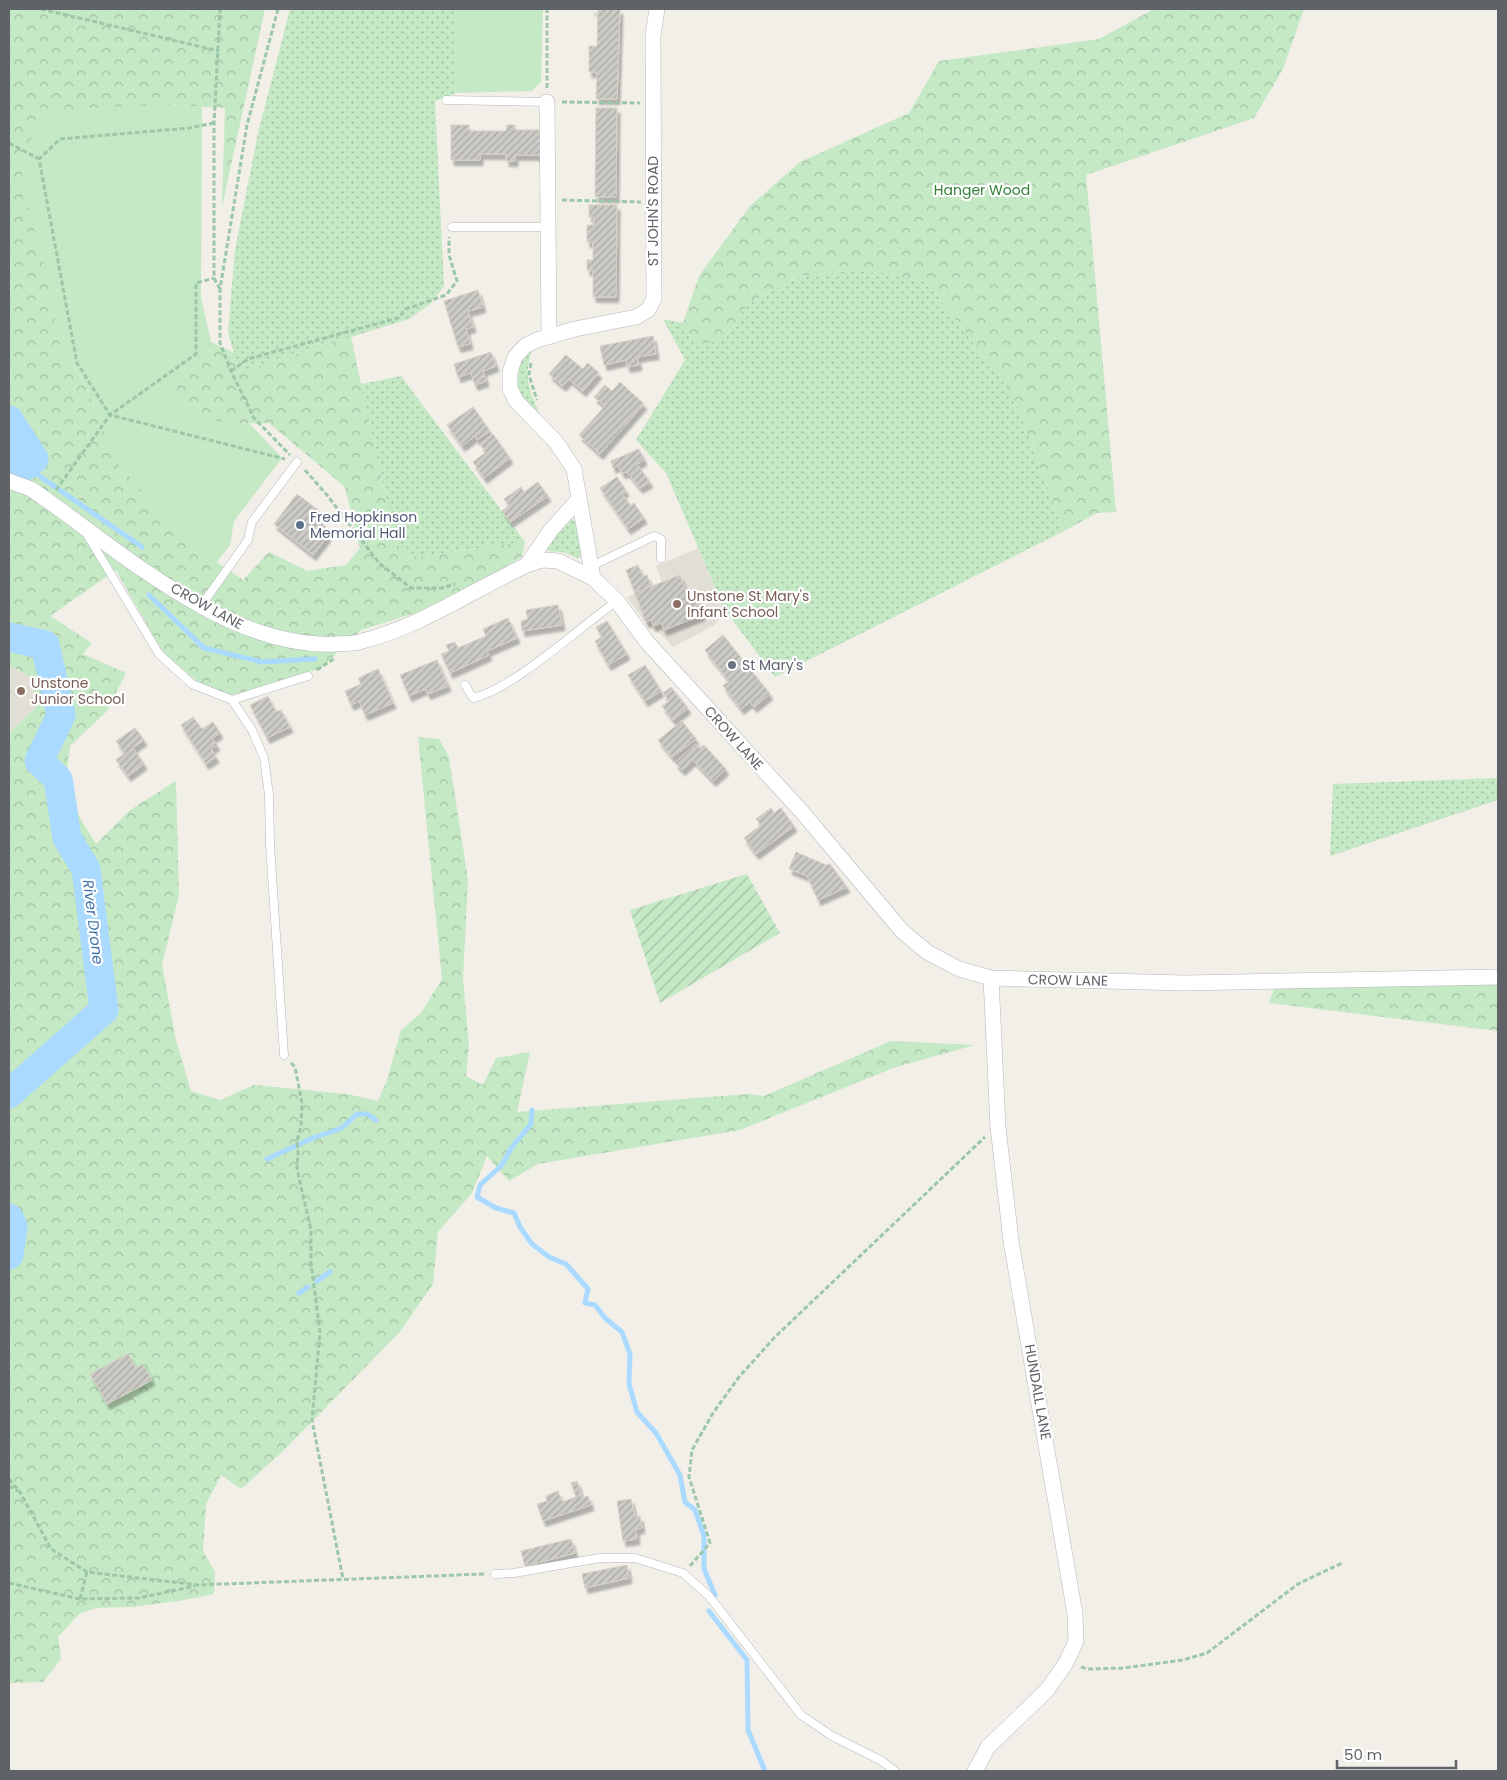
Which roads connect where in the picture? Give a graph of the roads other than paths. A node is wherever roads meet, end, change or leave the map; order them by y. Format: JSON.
{"nodes":[{"id":1,"x":657,"y":9,"type":"edge"},
{"id":2,"x":446,"y":100,"type":"dead end"},
{"id":3,"x":547,"y":102,"type":"joint"},
{"id":4,"x":452,"y":227,"type":"road end"},
{"id":5,"x":546,"y":227,"type":"junction"},
{"id":6,"x":549,"y":336,"type":"junction"},
{"id":7,"x":297,"y":462,"type":"road end"},
{"id":8,"x":9,"y":480,"type":"edge"},
{"id":9,"x":579,"y":499,"type":"junction"},
{"id":10,"x":82,"y":526,"type":"junction"},
{"id":11,"x":661,"y":558,"type":"dead end"},
{"id":12,"x":528,"y":565,"type":"junction"},
{"id":13,"x":593,"y":572,"type":"junction"},
{"id":14,"x":617,"y":601,"type":"junction"},
{"id":15,"x":202,"y":606,"type":"junction"},
{"id":16,"x":308,"y":676,"type":"dead end"},
{"id":17,"x":465,"y":685,"type":"dead end"},
{"id":18,"x":232,"y":700,"type":"junction"},
{"id":19,"x":1498,"y":977,"type":"edge"},
{"id":20,"x":991,"y":978,"type":"junction"},
{"id":21,"x":284,"y":1055,"type":"road end"},
{"id":22,"x":495,"y":1574,"type":"road end"},
{"id":23,"x":895,"y":1771,"type":"edge"},
{"id":24,"x":975,"y":1771,"type":"edge"}],
"edges":[{"from":1,"to":6,"type":"street","name":"ST JOHN'S ROAD"},
{"from":2,"to":3,"type":"lane"},
{"from":3,"to":5,"type":"street"},
{"from":4,"to":5,"type":"lane"},
{"from":5,"to":6,"type":"street"},
{"from":6,"to":9,"type":"street","name":"ST JOHN'S ROAD"},
{"from":7,"to":15,"type":"lane"},
{"from":8,"to":10,"type":"street","name":"CROW LANE"},
{"from":9,"to":12,"type":"street"},
{"from":9,"to":13,"type":"street","name":"ST JOHN'S ROAD"},
{"from":10,"to":15,"type":"street","name":"CROW LANE"},
{"from":10,"to":18,"type":"lane"},
{"from":11,"to":13,"type":"lane"},
{"from":12,"to":13,"type":"street","name":"CROW LANE"},
{"from":12,"to":15,"type":"street","name":"CROW LANE"},
{"from":13,"to":14,"type":"street","name":"CROW LANE"},
{"from":14,"to":17,"type":"lane"},
{"from":14,"to":20,"type":"street","name":"CROW LANE"},
{"from":16,"to":18,"type":"lane"},
{"from":18,"to":21,"type":"lane"},
{"from":19,"to":20,"type":"street","name":"CROW LANE"},
{"from":20,"to":24,"type":"street","name":"HUNDALL LANE"},
{"from":22,"to":23,"type":"lane"}]}
